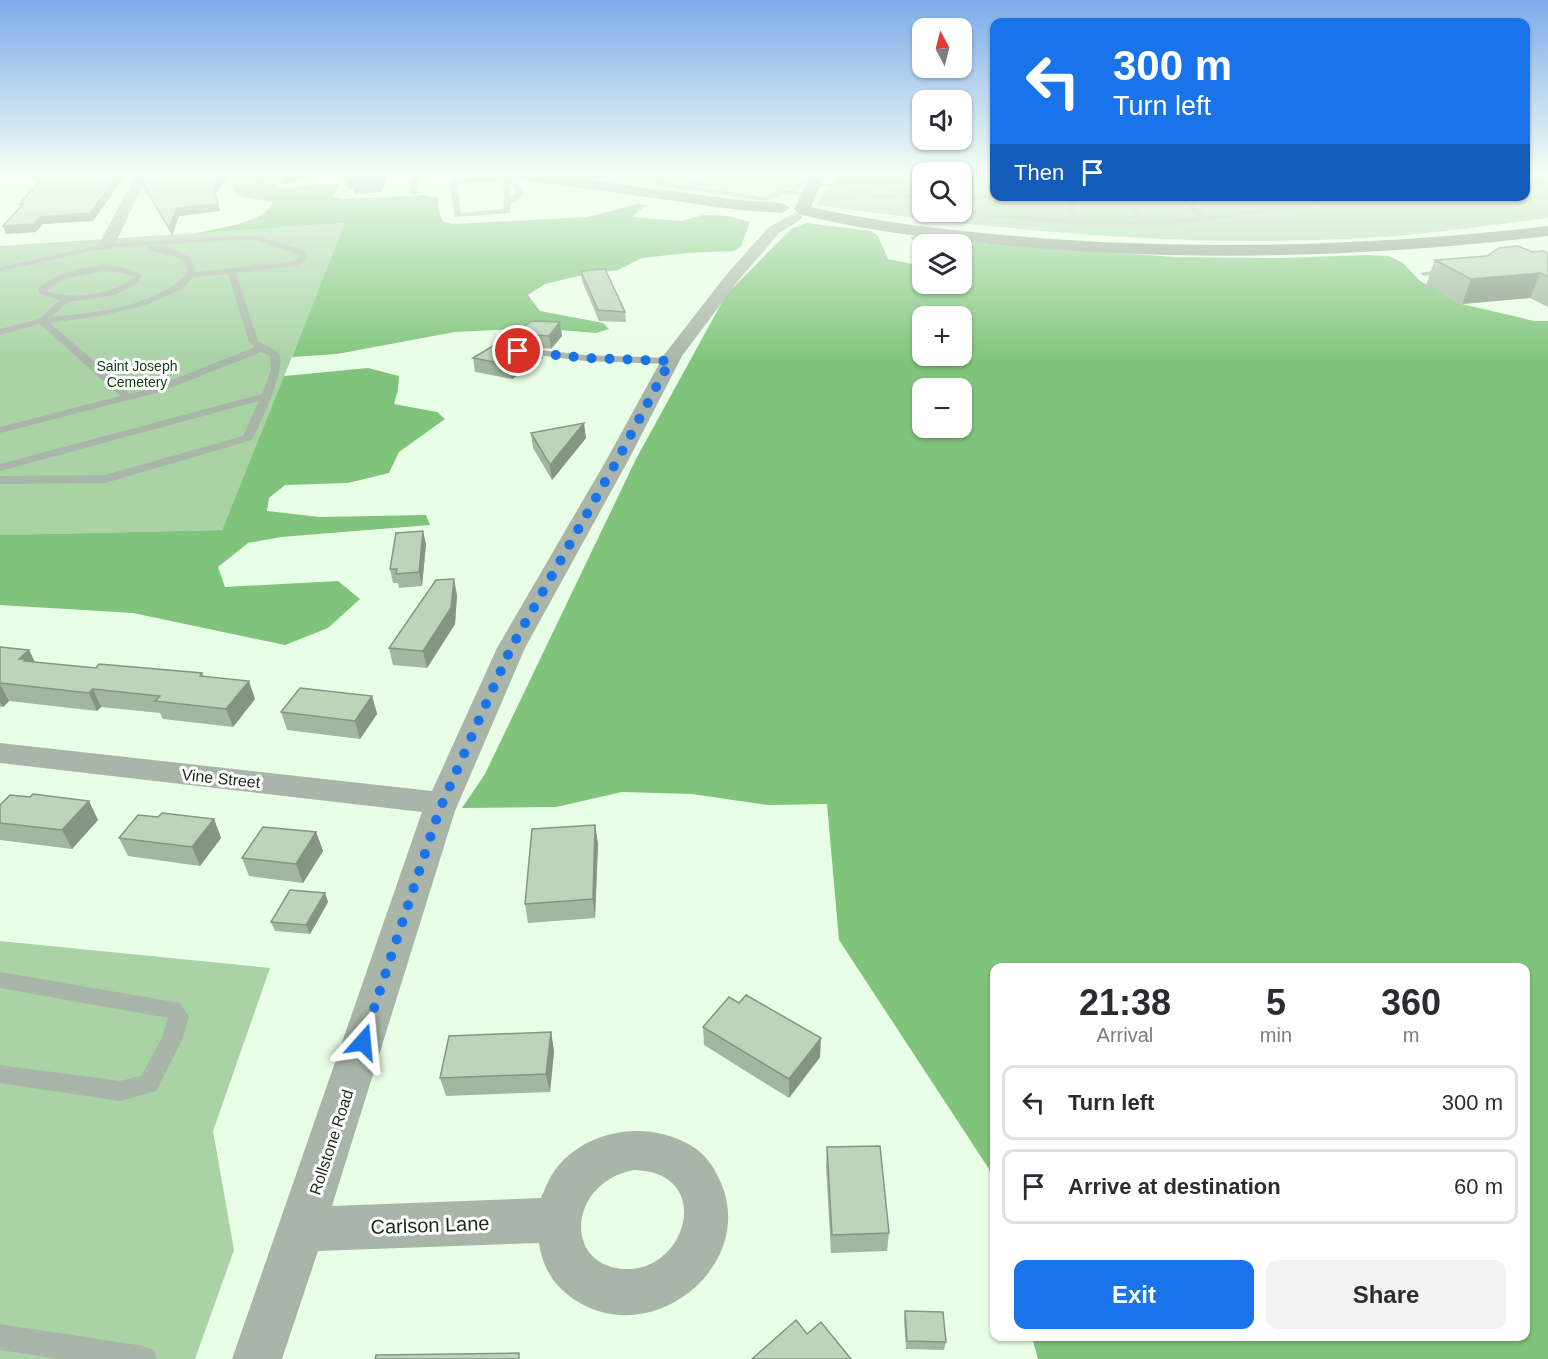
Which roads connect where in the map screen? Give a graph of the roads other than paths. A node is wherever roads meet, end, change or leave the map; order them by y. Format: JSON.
{"nodes":[{"id":1,"x":110,"y":236,"type":"edge"},
{"id":2,"x":770,"y":236,"type":"edge"},
{"id":3,"x":983,"y":236,"type":"edge"},
{"id":4,"x":1500,"y":236,"type":"edge"},
{"id":5,"x":106,"y":246,"type":"junction"},
{"id":6,"x":0,"y":269,"type":"edge"},
{"id":7,"x":1458,"y":270,"type":"edge"},
{"id":8,"x":231,"y":271,"type":"junction"},
{"id":9,"x":1424,"y":273,"type":"dead end"},
{"id":10,"x":191,"y":275,"type":"junction"},
{"id":11,"x":66,"y":299,"type":"junction"},
{"id":12,"x":42,"y":321,"type":"junction"},
{"id":13,"x":1,"y":330,"type":"edge"},
{"id":14,"x":262,"y":348,"type":"junction"},
{"id":15,"x":518,"y":351,"type":"edge"},
{"id":16,"x":670,"y":361,"type":"junction"},
{"id":17,"x":266,"y":396,"type":"junction"},
{"id":18,"x":127,"y":399,"type":"junction"},
{"id":19,"x":0,"y":430,"type":"edge"},
{"id":20,"x":0,"y":468,"type":"edge"},
{"id":21,"x":0,"y":480,"type":"edge"},
{"id":22,"x":0,"y":753,"type":"edge"},
{"id":23,"x":442,"y":803,"type":"junction"},
{"id":24,"x":0,"y":980,"type":"edge"},
{"id":25,"x":0,"y":1074,"type":"edge"},
{"id":26,"x":558,"y":1220,"type":"dead end"},
{"id":27,"x":302,"y":1229,"type":"junction"},
{"id":28,"x":0,"y":1337,"type":"edge"},
{"id":29,"x":144,"y":1359,"type":"edge"},
{"id":30,"x":256,"y":1359,"type":"edge"}],
"edges":[{"from":1,"to":5,"type":"street"},
{"from":2,"to":16,"type":"street","name":"Rollstone Road"},
{"from":3,"to":4,"type":"main road"},
{"from":5,"to":6,"type":"lane"},
{"from":5,"to":8,"type":"lane"},
{"from":5,"to":10,"type":"lane"},
{"from":7,"to":9,"type":"lane"},
{"from":8,"to":10,"type":"lane"},
{"from":8,"to":14,"type":"lane"},
{"from":10,"to":12,"type":"lane"},
{"from":11,"to":11,"type":"lane"},
{"from":11,"to":12,"type":"lane"},
{"from":12,"to":13,"type":"lane"},
{"from":12,"to":18,"type":"lane"},
{"from":14,"to":17,"type":"lane"},
{"from":14,"to":18,"type":"lane"},
{"from":15,"to":16,"type":"lane"},
{"from":16,"to":23,"type":"street","name":"Rollstone Road"},
{"from":17,"to":20,"type":"lane"},
{"from":17,"to":21,"type":"lane"},
{"from":18,"to":19,"type":"lane"},
{"from":22,"to":23,"type":"street","name":"Vine Street"},
{"from":23,"to":27,"type":"street","name":"Rollstone Road"},
{"from":24,"to":25,"type":"lane"},
{"from":26,"to":27,"type":"street","name":"Carlson Lane"},
{"from":27,"to":30,"type":"street","name":"Rollstone Road"},
{"from":28,"to":29,"type":"lane"}]}
